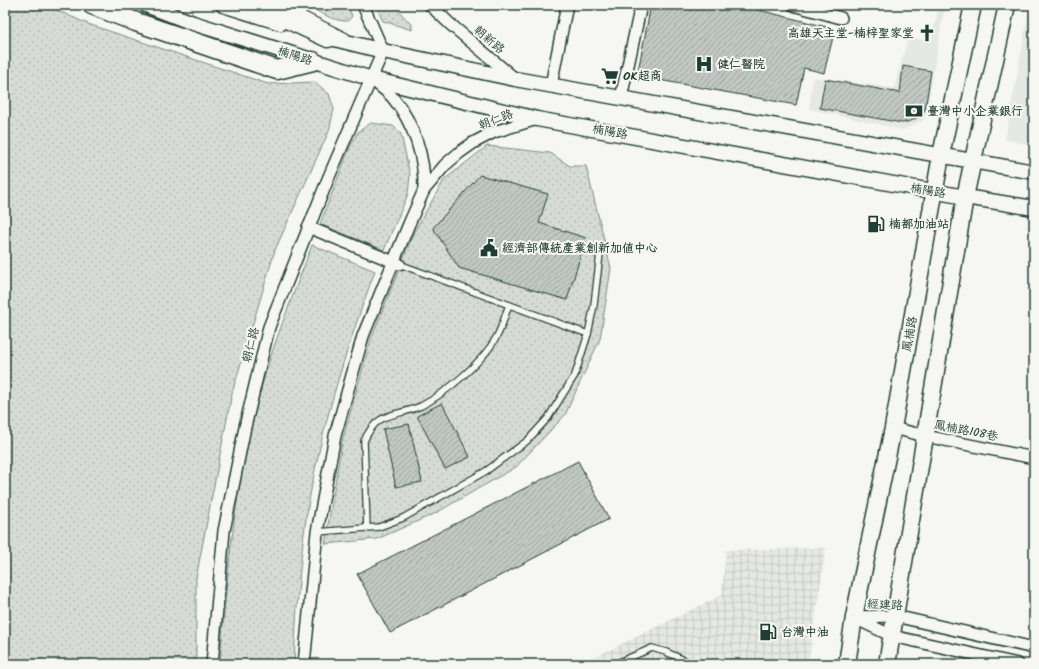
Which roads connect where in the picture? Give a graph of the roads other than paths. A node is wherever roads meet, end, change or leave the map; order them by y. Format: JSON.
{"nodes":[{"id":1,"x":92,"y":5,"type":"edge"},
{"id":2,"x":146,"y":5,"type":"edge"},
{"id":3,"x":256,"y":5,"type":"edge"},
{"id":4,"x":284,"y":5,"type":"edge"},
{"id":5,"x":363,"y":5,"type":"edge"},
{"id":6,"x":430,"y":5,"type":"edge"},
{"id":7,"x":568,"y":5,"type":"edge"},
{"id":8,"x":641,"y":5,"type":"edge"},
{"id":9,"x":793,"y":5,"type":"edge"},
{"id":10,"x":973,"y":5,"type":"edge"},
{"id":11,"x":1007,"y":5,"type":"edge"},
{"id":12,"x":228,"y":6,"type":"edge"},
{"id":13,"x":841,"y":18,"type":"dead end"},
{"id":14,"x":328,"y":38,"type":"junction"},
{"id":15,"x":384,"y":51,"type":"junction"},
{"id":16,"x":313,"y":61,"type":"junction"},
{"id":17,"x":372,"y":79,"type":"junction"},
{"id":18,"x":515,"y":79,"type":"junction"},
{"id":19,"x":551,"y":85,"type":"junction"},
{"id":20,"x":621,"y":98,"type":"junction"},
{"id":21,"x":537,"y":119,"type":"junction"},
{"id":22,"x":941,"y":154,"type":"junction"},
{"id":23,"x":972,"y":161,"type":"junction"},
{"id":24,"x":1034,"y":172,"type":"edge"},
{"id":25,"x":424,"y":190,"type":"junction"},
{"id":26,"x":935,"y":192,"type":"junction"},
{"id":27,"x":965,"y":197,"type":"junction"},
{"id":28,"x":1034,"y":208,"type":"edge"},
{"id":29,"x":308,"y":228,"type":"junction"},
{"id":30,"x":600,"y":254,"type":"dead end"},
{"id":31,"x":396,"y":263,"type":"junction"},
{"id":32,"x":509,"y":305,"type":"junction"},
{"id":33,"x":588,"y":334,"type":"junction"},
{"id":34,"x":893,"y":428,"type":"junction"},
{"id":35,"x":925,"y":436,"type":"junction"},
{"id":36,"x":1034,"y":458,"type":"edge"},
{"id":37,"x":367,"y":528,"type":"junction"},
{"id":38,"x":317,"y":532,"type":"junction"},
{"id":39,"x":895,"y":616,"type":"junction"},
{"id":40,"x":854,"y":617,"type":"junction"},
{"id":41,"x":892,"y":636,"type":"junction"},
{"id":42,"x":1034,"y":648,"type":"edge"},
{"id":43,"x":212,"y":664,"type":"edge"},
{"id":44,"x":304,"y":664,"type":"edge"},
{"id":45,"x":615,"y":664,"type":"edge"},
{"id":46,"x":693,"y":664,"type":"edge"},
{"id":47,"x":847,"y":664,"type":"edge"},
{"id":48,"x":887,"y":664,"type":"edge"},
{"id":49,"x":1018,"y":664,"type":"edge"}],
"edges":[{"from":1,"to":16,"type":"main road"},
{"from":2,"to":16,"type":"street","name":"楠陽路"},
{"from":3,"to":14,"type":"main road"},
{"from":4,"to":15,"type":"lane"},
{"from":5,"to":15,"type":"street"},
{"from":6,"to":18,"type":"street","name":"朝新路"},
{"from":7,"to":19,"type":"street"},
{"from":8,"to":20,"type":"street"},
{"from":9,"to":13,"type":"street"},
{"from":10,"to":22,"type":"main road","name":"鳳楠路"},
{"from":11,"to":23,"type":"main road"},
{"from":12,"to":14,"type":"street"},
{"from":14,"to":15,"type":"street"},
{"from":15,"to":17,"type":"street","name":"朝仁路"},
{"from":15,"to":18,"type":"street"},
{"from":16,"to":17,"type":"street","name":"楠陽路"},
{"from":17,"to":21,"type":"street","name":"楠陽路"},
{"from":17,"to":25,"type":"street"},
{"from":17,"to":29,"type":"street","name":"朝仁路"},
{"from":18,"to":19,"type":"street"},
{"from":19,"to":20,"type":"street"},
{"from":20,"to":22,"type":"street"},
{"from":21,"to":25,"type":"street","name":"朝仁路"},
{"from":21,"to":26,"type":"street","name":"楠陽路"},
{"from":22,"to":23,"type":"street"},
{"from":22,"to":26,"type":"main road","name":"鳳楠路"},
{"from":23,"to":24,"type":"street"},
{"from":23,"to":27,"type":"main road"},
{"from":25,"to":31,"type":"street","name":"朝仁路"},
{"from":26,"to":27,"type":"street","name":"楠陽路"},
{"from":26,"to":34,"type":"main road","name":"鳳楠路"},
{"from":27,"to":28,"type":"street","name":"楠陽路"},
{"from":27,"to":35,"type":"main road"},
{"from":29,"to":31,"type":"street"},
{"from":29,"to":43,"type":"street","name":"朝仁路"},
{"from":30,"to":33,"type":"lane"},
{"from":31,"to":32,"type":"lane"},
{"from":31,"to":38,"type":"street","name":"朝仁路"},
{"from":32,"to":33,"type":"lane"},
{"from":32,"to":37,"type":"lane"},
{"from":33,"to":37,"type":"lane"},
{"from":34,"to":35,"type":"street","name":"鳳楠路108巷"},
{"from":34,"to":40,"type":"main road","name":"鳳楠路"},
{"from":35,"to":36,"type":"street","name":"鳳楠路108巷"},
{"from":35,"to":39,"type":"main road"},
{"from":37,"to":38,"type":"lane"},
{"from":38,"to":44,"type":"street","name":"朝仁路"},
{"from":39,"to":40,"type":"street","name":"經建路"},
{"from":39,"to":41,"type":"main road"},
{"from":39,"to":42,"type":"street","name":"經建路"},
{"from":40,"to":41,"type":"street","name":"經建路"},
{"from":40,"to":47,"type":"main road","name":"鳳楠路"},
{"from":41,"to":48,"type":"main road"},
{"from":41,"to":49,"type":"street","name":"經建路"},
{"from":45,"to":46,"type":"lane"}]}
